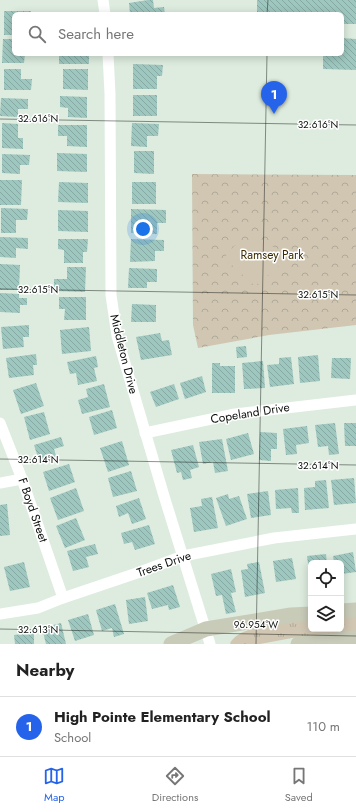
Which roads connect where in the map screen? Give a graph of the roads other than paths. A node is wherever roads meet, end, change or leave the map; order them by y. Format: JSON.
{"nodes":[{"id":1,"x":103,"y":0,"type":"edge"},
{"id":2,"x":105,"y":12,"type":"edge"},
{"id":3,"x":108,"y":56,"type":"edge"},
{"id":4,"x":356,"y":400,"type":"edge"},
{"id":5,"x":0,"y":423,"type":"edge"},
{"id":6,"x":145,"y":433,"type":"junction"},
{"id":7,"x":22,"y":479,"type":"junction"},
{"id":8,"x":0,"y":483,"type":"edge"},
{"id":9,"x":356,"y":529,"type":"edge"},
{"id":10,"x":183,"y":556,"type":"junction"},
{"id":11,"x":63,"y":598,"type":"junction"},
{"id":12,"x":356,"y":610,"type":"edge"},
{"id":13,"x":344,"y":611,"type":"edge"},
{"id":14,"x":0,"y":614,"type":"edge"},
{"id":15,"x":308,"y":614,"type":"edge"},
{"id":16,"x":206,"y":629,"type":"junction"},
{"id":17,"x":356,"y":638,"type":"edge"},
{"id":18,"x":171,"y":644,"type":"edge"},
{"id":19,"x":210,"y":644,"type":"edge"},
{"id":20,"x":298,"y":644,"type":"edge"}],
"edges":[{"from":1,"to":2,"type":"street"},
{"from":3,"to":6,"type":"street","name":"Middleton Drive"},
{"from":4,"to":6,"type":"street","name":"Copeland Drive"},
{"from":5,"to":7,"type":"street","name":"F Boyd Street"},
{"from":6,"to":10,"type":"street","name":"Middleton Drive"},
{"from":7,"to":8,"type":"street"},
{"from":7,"to":11,"type":"street","name":"F Boyd Street"},
{"from":9,"to":10,"type":"street","name":"Trees Drive"},
{"from":10,"to":11,"type":"street","name":"Trees Drive"},
{"from":10,"to":16,"type":"street","name":"Middleton Drive"},
{"from":11,"to":14,"type":"street","name":"Trees Drive"},
{"from":12,"to":13,"type":"main road"},
{"from":15,"to":16,"type":"main road"},
{"from":16,"to":18,"type":"main road"},
{"from":16,"to":19,"type":"street","name":"Middleton Drive"},
{"from":17,"to":20,"type":"main road"}]}
